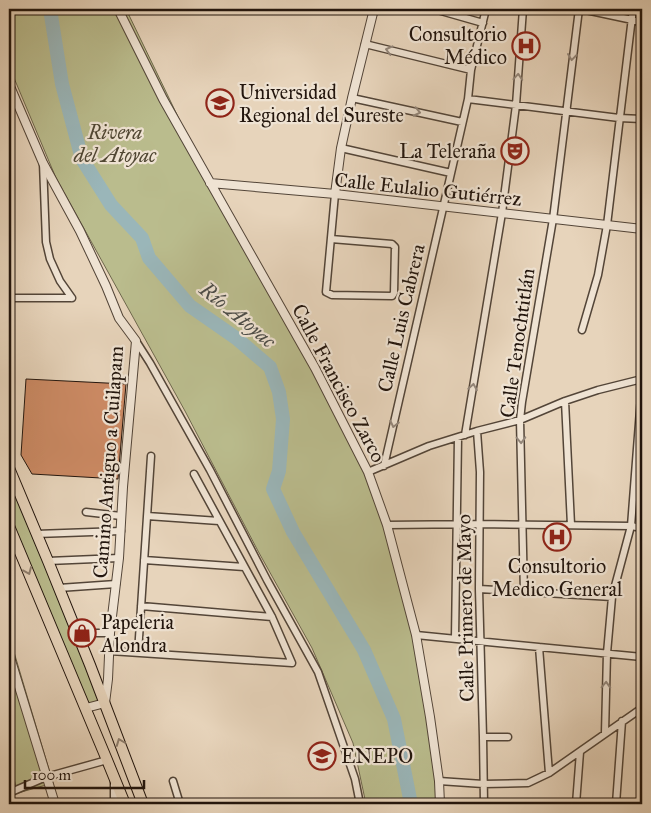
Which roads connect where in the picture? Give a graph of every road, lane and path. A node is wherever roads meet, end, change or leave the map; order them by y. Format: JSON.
{"nodes":[{"id":1,"x":118,"y":9,"type":"edge"},
{"id":2,"x":374,"y":9,"type":"edge"},
{"id":3,"x":434,"y":9,"type":"edge"},
{"id":4,"x":486,"y":9,"type":"edge"},
{"id":5,"x":523,"y":9,"type":"edge"},
{"id":6,"x":580,"y":9,"type":"edge"},
{"id":7,"x":633,"y":9,"type":"edge"},
{"id":8,"x":632,"y":20,"type":"junction"},
{"id":9,"x":642,"y":22,"type":"edge"},
{"id":10,"x":483,"y":23,"type":"junction"},
{"id":11,"x":365,"y":44,"type":"junction"},
{"id":12,"x":471,"y":70,"type":"junction"},
{"id":13,"x":9,"y":84,"type":"edge"},
{"id":14,"x":352,"y":98,"type":"junction"},
{"id":15,"x":468,"y":99,"type":"junction"},
{"id":16,"x":516,"y":105,"type":"junction"},
{"id":17,"x":566,"y":111,"type":"junction"},
{"id":18,"x":620,"y":118,"type":"junction"},
{"id":19,"x":642,"y":120,"type":"edge"},
{"id":20,"x":462,"y":122,"type":"junction"},
{"id":21,"x":341,"y":148,"type":"junction"},
{"id":22,"x":43,"y":163,"type":"junction"},
{"id":23,"x":451,"y":173,"type":"junction"},
{"id":24,"x":210,"y":183,"type":"junction"},
{"id":25,"x":335,"y":194,"type":"junction"},
{"id":26,"x":443,"y":206,"type":"junction"},
{"id":27,"x":502,"y":213,"type":"junction"},
{"id":28,"x":553,"y":219,"type":"junction"},
{"id":29,"x":608,"y":225,"type":"junction"},
{"id":30,"x":642,"y":229,"type":"edge"},
{"id":31,"x":331,"y":238,"type":"junction"},
{"id":32,"x":9,"y":298,"type":"edge"},
{"id":33,"x":582,"y":330,"type":"dead end"},
{"id":34,"x":136,"y":341,"type":"junction"},
{"id":35,"x":642,"y":379,"type":"edge"},
{"id":36,"x":642,"y":384,"type":"edge"},
{"id":37,"x":565,"y":401,"type":"junction"},
{"id":38,"x":520,"y":420,"type":"junction"},
{"id":39,"x":476,"y":431,"type":"junction"},
{"id":40,"x":466,"y":435,"type":"junction"},
{"id":41,"x":458,"y":438,"type":"junction"},
{"id":42,"x":151,"y":456,"type":"dead end"},
{"id":43,"x":384,"y":466,"type":"junction"},
{"id":44,"x":9,"y":468,"type":"edge"},
{"id":45,"x":368,"y":472,"type":"junction"},
{"id":46,"x":194,"y":474,"type":"dead end"},
{"id":47,"x":86,"y":512,"type":"dead end"},
{"id":48,"x":121,"y":516,"type":"junction"},
{"id":49,"x":147,"y":516,"type":"junction"},
{"id":50,"x":219,"y":521,"type":"junction"},
{"id":51,"x":456,"y":524,"type":"junction"},
{"id":52,"x":479,"y":524,"type":"junction"},
{"id":53,"x":387,"y":525,"type":"junction"},
{"id":54,"x":523,"y":525,"type":"junction"},
{"id":55,"x":570,"y":525,"type":"junction"},
{"id":56,"x":9,"y":526,"type":"edge"},
{"id":57,"x":631,"y":526,"type":"junction"},
{"id":58,"x":642,"y":528,"type":"edge"},
{"id":59,"x":121,"y":531,"type":"junction"},
{"id":60,"x":36,"y":534,"type":"junction"},
{"id":61,"x":119,"y":558,"type":"junction"},
{"id":62,"x":144,"y":560,"type":"junction"},
{"id":63,"x":48,"y":561,"type":"junction"},
{"id":64,"x":244,"y":567,"type":"junction"},
{"id":65,"x":116,"y":584,"type":"junction"},
{"id":66,"x":59,"y":588,"type":"junction"},
{"id":67,"x":479,"y":590,"type":"junction"},
{"id":68,"x":524,"y":593,"type":"junction"},
{"id":69,"x":612,"y":596,"type":"junction"},
{"id":70,"x":141,"y":606,"type":"junction"},
{"id":71,"x":272,"y":617,"type":"junction"},
{"id":72,"x":110,"y":633,"type":"junction"},
{"id":73,"x":77,"y":634,"type":"junction"},
{"id":74,"x":416,"y":634,"type":"junction"},
{"id":75,"x":455,"y":638,"type":"junction"},
{"id":76,"x":480,"y":640,"type":"junction"},
{"id":77,"x":539,"y":647,"type":"junction"},
{"id":78,"x":110,"y":651,"type":"junction"},
{"id":79,"x":138,"y":653,"type":"junction"},
{"id":80,"x":607,"y":653,"type":"junction"},
{"id":81,"x":9,"y":654,"type":"edge"},
{"id":82,"x":642,"y":657,"type":"edge"},
{"id":83,"x":105,"y":702,"type":"junction"},
{"id":84,"x":86,"y":708,"type":"junction"},
{"id":85,"x":642,"y":708,"type":"edge"},
{"id":86,"x":622,"y":721,"type":"junction"},
{"id":87,"x":605,"y":733,"type":"junction"},
{"id":88,"x":484,"y":737,"type":"junction"},
{"id":89,"x":508,"y":737,"type":"dead end"},
{"id":90,"x":580,"y":752,"type":"junction"},
{"id":91,"x":107,"y":760,"type":"junction"},
{"id":92,"x":549,"y":773,"type":"junction"},
{"id":93,"x":46,"y":777,"type":"junction"},
{"id":94,"x":114,"y":778,"type":"junction"},
{"id":95,"x":173,"y":781,"type":"dead end"},
{"id":96,"x":439,"y":781,"type":"junction"},
{"id":97,"x":483,"y":784,"type":"junction"},
{"id":98,"x":9,"y":793,"type":"edge"},
{"id":99,"x":55,"y":804,"type":"edge"},
{"id":100,"x":114,"y":804,"type":"edge"},
{"id":101,"x":125,"y":804,"type":"edge"},
{"id":102,"x":143,"y":804,"type":"edge"},
{"id":103,"x":180,"y":804,"type":"edge"},
{"id":104,"x":360,"y":804,"type":"edge"},
{"id":105,"x":440,"y":804,"type":"edge"},
{"id":106,"x":484,"y":804,"type":"edge"},
{"id":107,"x":576,"y":804,"type":"edge"},
{"id":108,"x":616,"y":804,"type":"edge"}],
"edges":[{"from":1,"to":24,"type":"street","name":"Calle Francisco Zarco"},
{"from":2,"to":11,"type":"street"},
{"from":3,"to":10,"type":"street"},
{"from":4,"to":10,"type":"street","name":"Calle Luis Cabrera"},
{"from":16,"to":5,"type":"street","one_way":true},
{"from":6,"to":8,"type":"street"},
{"from":6,"to":17,"type":"street","name":"Calle Tenochtitlán","one_way":true},
{"from":7,"to":8,"type":"street"},
{"from":8,"to":9,"type":"street"},
{"from":8,"to":18,"type":"street"},
{"from":10,"to":12,"type":"street","name":"Calle Luis Cabrera"},
{"from":12,"to":11,"type":"street","one_way":true},
{"from":11,"to":14,"type":"street"},
{"from":12,"to":15,"type":"street","name":"Calle Luis Cabrera"},
{"from":13,"to":22,"type":"street","name":"Camino Antiguo a Cuilapam"},
{"from":14,"to":20,"type":"street","one_way":true},
{"from":14,"to":21,"type":"street"},
{"from":15,"to":16,"type":"street"},
{"from":15,"to":20,"type":"street","name":"Calle Luis Cabrera"},
{"from":16,"to":17,"type":"street"},
{"from":16,"to":27,"type":"street"},
{"from":17,"to":18,"type":"street"},
{"from":17,"to":28,"type":"street","name":"Calle Tenochtitlán"},
{"from":18,"to":19,"type":"street"},
{"from":18,"to":29,"type":"street"},
{"from":20,"to":23,"type":"street","name":"Calle Luis Cabrera"},
{"from":21,"to":23,"type":"street"},
{"from":21,"to":25,"type":"street"},
{"from":22,"to":32,"type":"street"},
{"from":22,"to":34,"type":"street","name":"Camino Antiguo a Cuilapam"},
{"from":23,"to":26,"type":"street","name":"Calle Luis Cabrera"},
{"from":24,"to":25,"type":"street","name":"Calle Eulalio Gutiérrez"},
{"from":24,"to":45,"type":"street","name":"Calle Francisco Zarco"},
{"from":25,"to":26,"type":"street","name":"Calle Eulalio Gutiérrez"},
{"from":25,"to":31,"type":"street"},
{"from":26,"to":27,"type":"street","name":"Calle Eulalio Gutiérrez"},
{"from":26,"to":43,"type":"street","name":"Calle Luis Cabrera","one_way":true},
{"from":27,"to":28,"type":"street","name":"Calle Eulalio Gutiérrez"},
{"from":40,"to":27,"type":"street","one_way":true},
{"from":28,"to":29,"type":"street","name":"Calle Eulalio Gutiérrez"},
{"from":28,"to":38,"type":"street","name":"Calle Tenochtitlán"},
{"from":29,"to":30,"type":"street","name":"Calle Eulalio Gutiérrez"},
{"from":29,"to":33,"type":"street"},
{"from":31,"to":31,"type":"street"},
{"from":34,"to":48,"type":"street","name":"Camino Antiguo a Cuilapam"},
{"from":34,"to":104,"type":"street"},
{"from":35,"to":37,"type":"street"},
{"from":36,"to":57,"type":"street"},
{"from":37,"to":38,"type":"street"},
{"from":37,"to":55,"type":"street"},
{"from":38,"to":39,"type":"street"},
{"from":38,"to":54,"type":"street","name":"Calle Tenochtitlán","one_way":true},
{"from":39,"to":40,"type":"street"},
{"from":39,"to":52,"type":"street","name":"Calle Primero de Mayo"},
{"from":40,"to":41,"type":"street"},
{"from":41,"to":43,"type":"street"},
{"from":41,"to":51,"type":"street"},
{"from":42,"to":49,"type":"street"},
{"from":43,"to":45,"type":"street"},
{"from":44,"to":60,"type":"main road"},
{"from":45,"to":53,"type":"street","name":"Calle Francisco Zarco"},
{"from":46,"to":50,"type":"street"},
{"from":47,"to":48,"type":"street"},
{"from":48,"to":59,"type":"street","name":"Camino Antiguo a Cuilapam"},
{"from":49,"to":50,"type":"street"},
{"from":49,"to":62,"type":"street"},
{"from":50,"to":64,"type":"street"},
{"from":51,"to":52,"type":"street"},
{"from":51,"to":53,"type":"street"},
{"from":51,"to":75,"type":"street"},
{"from":52,"to":54,"type":"street"},
{"from":52,"to":67,"type":"street","name":"Calle Primero de Mayo"},
{"from":53,"to":74,"type":"street","name":"Calle Francisco Zarco"},
{"from":54,"to":55,"type":"street"},
{"from":54,"to":68,"type":"street","name":"Calle Tenochtitlán"},
{"from":55,"to":57,"type":"street"},
{"from":56,"to":84,"type":"main road","one_way":true},
{"from":57,"to":58,"type":"street"},
{"from":57,"to":69,"type":"street"},
{"from":59,"to":60,"type":"street"},
{"from":59,"to":61,"type":"street","name":"Camino Antiguo a Cuilapam"},
{"from":60,"to":63,"type":"main road"},
{"from":61,"to":63,"type":"street"},
{"from":61,"to":65,"type":"street","name":"Camino Antiguo a Cuilapam"},
{"from":62,"to":64,"type":"street"},
{"from":62,"to":70,"type":"street"},
{"from":63,"to":66,"type":"main road"},
{"from":64,"to":71,"type":"street"},
{"from":65,"to":66,"type":"street"},
{"from":65,"to":72,"type":"street","name":"Camino Antiguo a Cuilapam"},
{"from":66,"to":73,"type":"main road"},
{"from":67,"to":68,"type":"street"},
{"from":67,"to":76,"type":"street","name":"Calle Primero de Mayo"},
{"from":68,"to":69,"type":"street"},
{"from":69,"to":80,"type":"street"},
{"from":70,"to":71,"type":"street"},
{"from":70,"to":79,"type":"street"},
{"from":71,"to":79,"type":"street"},
{"from":72,"to":73,"type":"street"},
{"from":72,"to":78,"type":"street","name":"Camino Antiguo a Cuilapam"},
{"from":73,"to":83,"type":"main road"},
{"from":74,"to":75,"type":"street"},
{"from":74,"to":96,"type":"street","name":"Calle Francisco Zarco"},
{"from":75,"to":76,"type":"street"},
{"from":76,"to":77,"type":"street"},
{"from":76,"to":88,"type":"street","name":"Calle Primero de Mayo"},
{"from":77,"to":80,"type":"street"},
{"from":77,"to":92,"type":"street"},
{"from":78,"to":79,"type":"street"},
{"from":78,"to":83,"type":"street","name":"Camino Antiguo a Cuilapam"},
{"from":80,"to":82,"type":"street"},
{"from":87,"to":80,"type":"street","one_way":true},
{"from":81,"to":93,"type":"street"},
{"from":83,"to":84,"type":"street"},
{"from":102,"to":83,"type":"main road","one_way":true},
{"from":84,"to":91,"type":"main road"},
{"from":85,"to":86,"type":"street"},
{"from":86,"to":87,"type":"street"},
{"from":86,"to":108,"type":"street"},
{"from":87,"to":90,"type":"street"},
{"from":88,"to":89,"type":"street"},
{"from":88,"to":97,"type":"street","name":"Calle Primero de Mayo"},
{"from":90,"to":92,"type":"street"},
{"from":90,"to":107,"type":"street"},
{"from":91,"to":93,"type":"street"},
{"from":91,"to":94,"type":"main road"},
{"from":92,"to":97,"type":"street"},
{"from":93,"to":98,"type":"street"},
{"from":93,"to":99,"type":"street"},
{"from":94,"to":100,"type":"street"},
{"from":94,"to":101,"type":"main road"},
{"from":95,"to":103,"type":"street"},
{"from":96,"to":97,"type":"street"},
{"from":96,"to":105,"type":"street","name":"Calle Francisco Zarco"},
{"from":97,"to":106,"type":"street","name":"Calle Primero de Mayo"}]}
